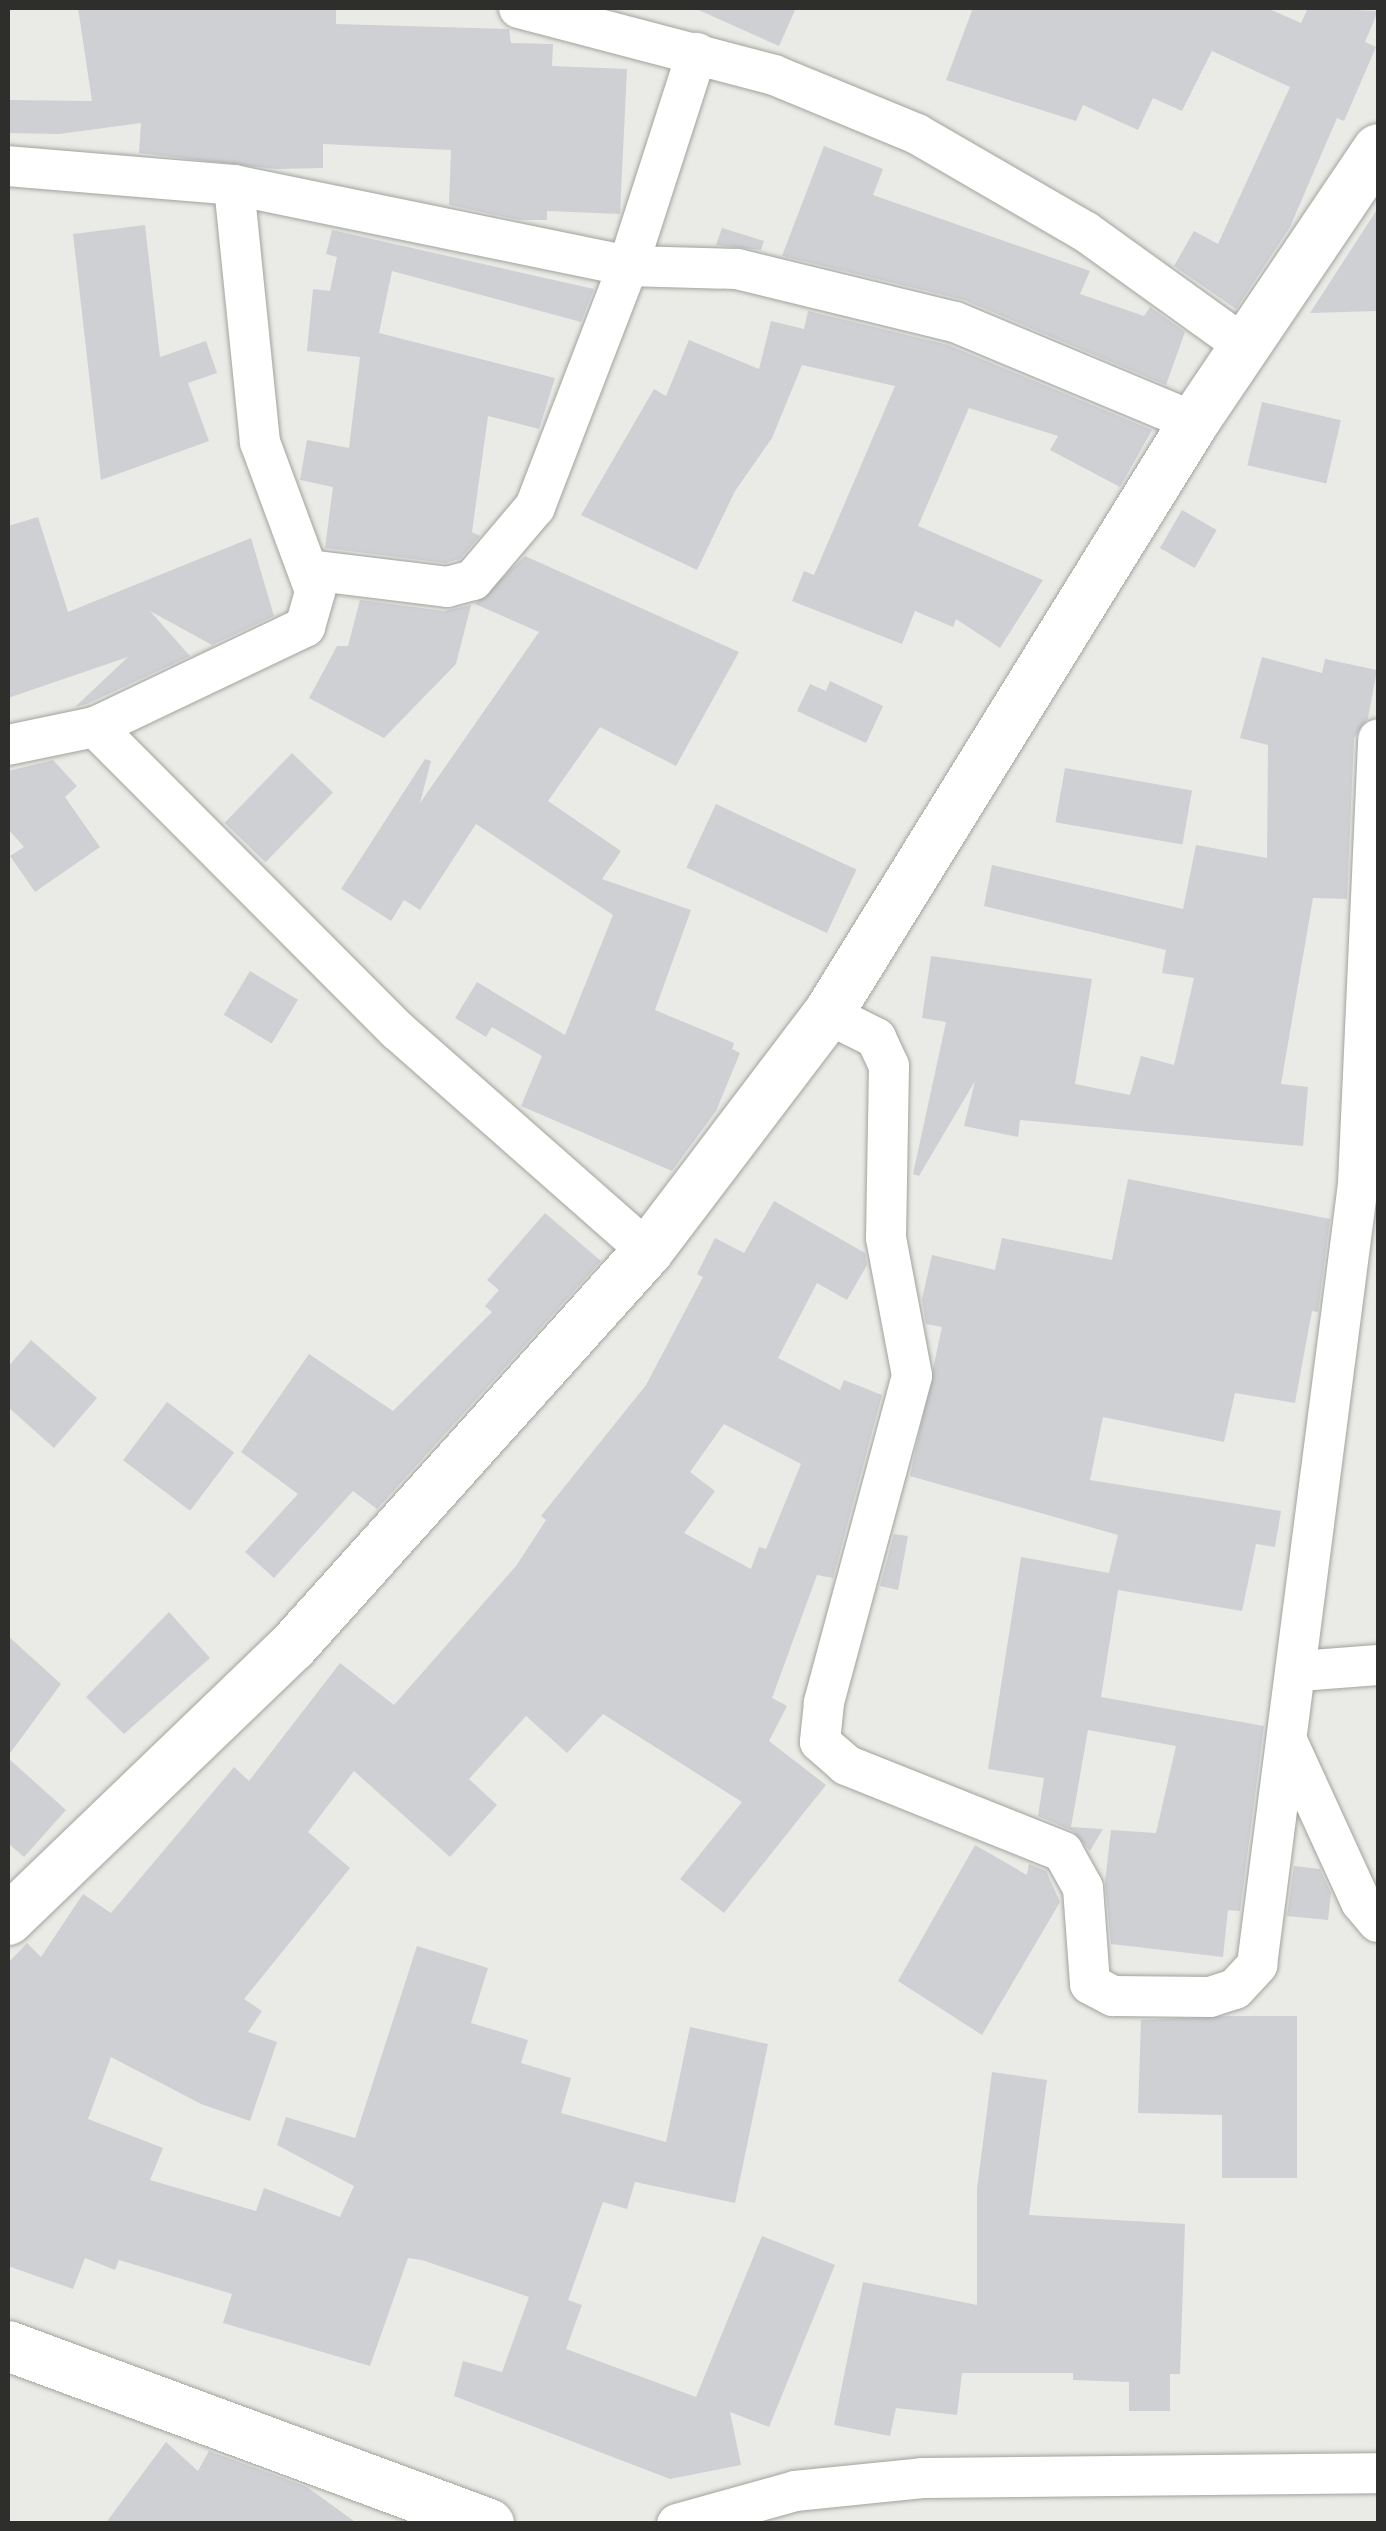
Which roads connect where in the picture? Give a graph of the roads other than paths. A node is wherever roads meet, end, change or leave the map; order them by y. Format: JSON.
{"nodes":[{"id":1,"x":519,"y":8,"type":"edge"},
{"id":2,"x":696,"y":53,"type":"junction"},
{"id":3,"x":1378,"y":149,"type":"edge"},
{"id":4,"x":8,"y":166,"type":"edge"},
{"id":5,"x":234,"y":185,"type":"junction"},
{"id":6,"x":628,"y":266,"type":"junction"},
{"id":7,"x":1246,"y":347,"type":"junction"},
{"id":8,"x":1194,"y":422,"type":"junction"},
{"id":9,"x":309,"y":570,"type":"junction"},
{"id":10,"x":96,"y":727,"type":"junction"},
{"id":11,"x":1378,"y":739,"type":"edge"},
{"id":12,"x":8,"y":744,"type":"edge"},
{"id":13,"x":828,"y":1014,"type":"junction"},
{"id":14,"x":648,"y":1250,"type":"junction"},
{"id":15,"x":1378,"y":1664,"type":"edge"},
{"id":16,"x":1300,"y":1671,"type":"junction"},
{"id":17,"x":1289,"y":1745,"type":"junction"},
{"id":18,"x":8,"y":1920,"type":"edge"},
{"id":19,"x":1378,"y":1922,"type":"edge"},
{"id":20,"x":8,"y":2346,"type":"edge"},
{"id":21,"x":1378,"y":2473,"type":"edge"},
{"id":22,"x":489,"y":2524,"type":"edge"},
{"id":23,"x":677,"y":2524,"type":"edge"}],
"edges":[{"from":1,"to":2,"type":"street"},
{"from":2,"to":6,"type":"street"},
{"from":2,"to":7,"type":"street"},
{"from":3,"to":7,"type":"street"},
{"from":4,"to":5,"type":"street"},
{"from":5,"to":6,"type":"street"},
{"from":5,"to":9,"type":"street"},
{"from":6,"to":8,"type":"street"},
{"from":6,"to":9,"type":"street"},
{"from":7,"to":8,"type":"street"},
{"from":8,"to":13,"type":"street"},
{"from":9,"to":10,"type":"street"},
{"from":10,"to":12,"type":"street"},
{"from":10,"to":14,"type":"street"},
{"from":11,"to":16,"type":"street"},
{"from":13,"to":14,"type":"street"},
{"from":13,"to":17,"type":"street"},
{"from":14,"to":18,"type":"street"},
{"from":15,"to":16,"type":"street"},
{"from":16,"to":17,"type":"street"},
{"from":17,"to":19,"type":"street"},
{"from":20,"to":22,"type":"street"},
{"from":21,"to":23,"type":"street"}]}
